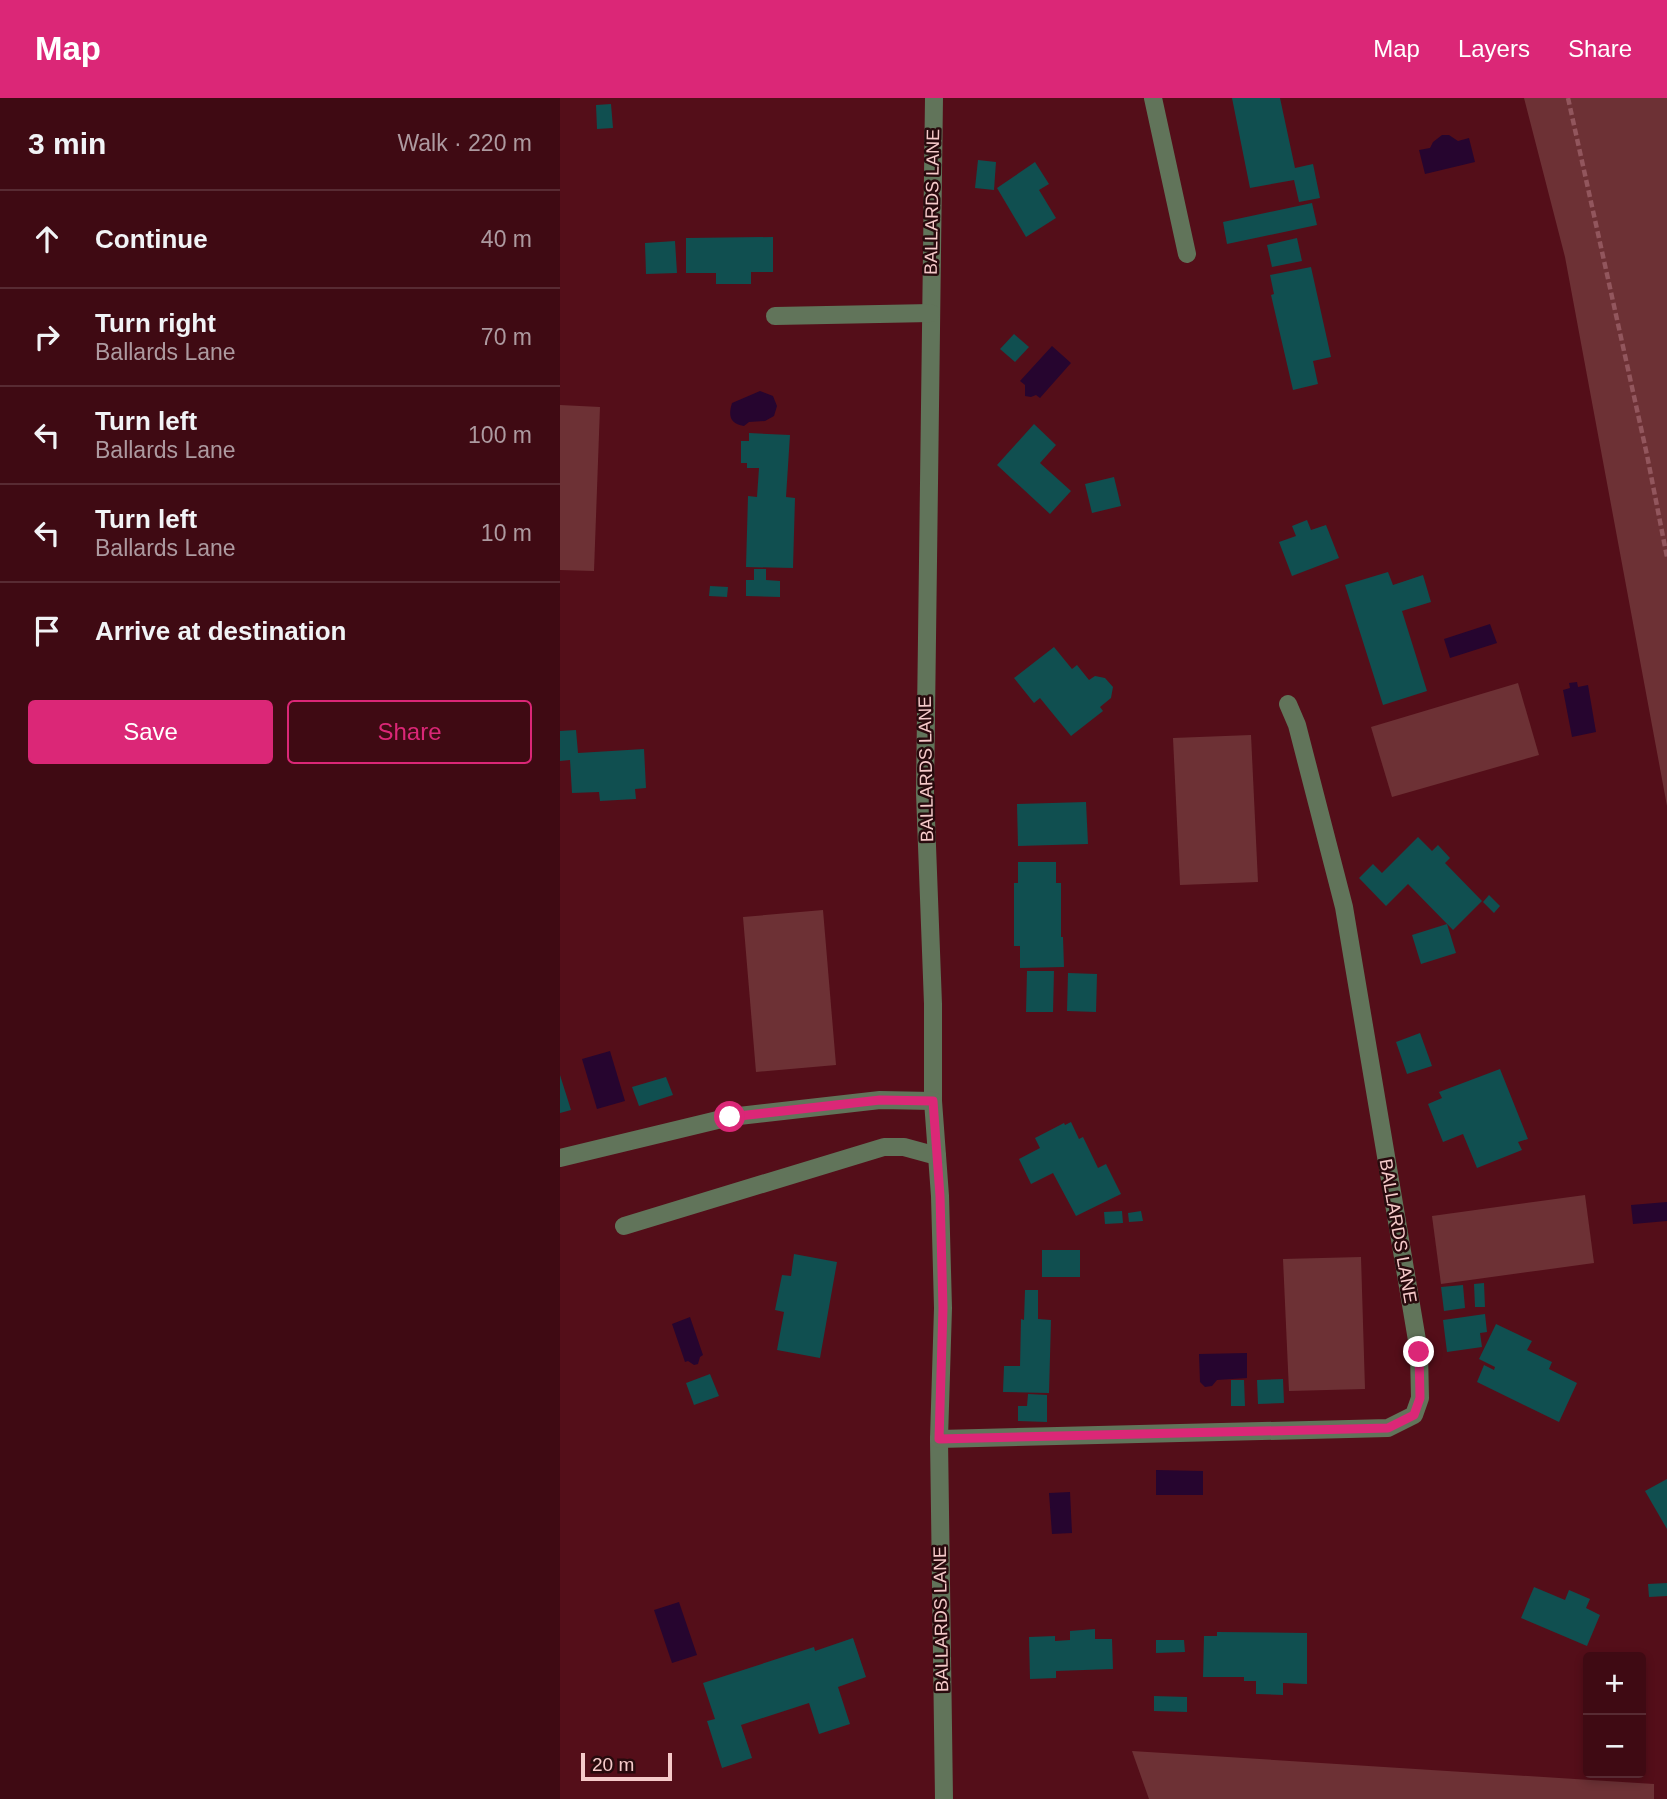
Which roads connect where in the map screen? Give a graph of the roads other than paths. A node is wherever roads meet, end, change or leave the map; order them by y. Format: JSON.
{"nodes":[{"id":1,"x":934,"y":98,"type":"edge"},
{"id":2,"x":1153,"y":98,"type":"edge"},
{"id":3,"x":1187,"y":254,"type":"dead end"},
{"id":4,"x":931,"y":313,"type":"junction"},
{"id":5,"x":775,"y":316,"type":"dead end"},
{"id":6,"x":1288,"y":704,"type":"dead end"},
{"id":7,"x":933,"y":1101,"type":"junction"},
{"id":8,"x":937,"y":1156,"type":"junction"},
{"id":9,"x":560,"y":1158,"type":"edge"},
{"id":10,"x":624,"y":1226,"type":"dead end"},
{"id":11,"x":939,"y":1439,"type":"junction"},
{"id":12,"x":944,"y":1799,"type":"edge"}],
"edges":[{"from":1,"to":4,"type":"street","name":"BALLARDS LANE"},
{"from":2,"to":3,"type":"street"},
{"from":4,"to":5,"type":"street"},
{"from":4,"to":7,"type":"street","name":"BALLARDS LANE"},
{"from":6,"to":11,"type":"street","name":"BALLARDS LANE"},
{"from":7,"to":8,"type":"street","name":"BALLARDS LANE"},
{"from":7,"to":9,"type":"street"},
{"from":8,"to":10,"type":"street"},
{"from":8,"to":11,"type":"street","name":"BALLARDS LANE"},
{"from":11,"to":12,"type":"street","name":"BALLARDS LANE"}]}
